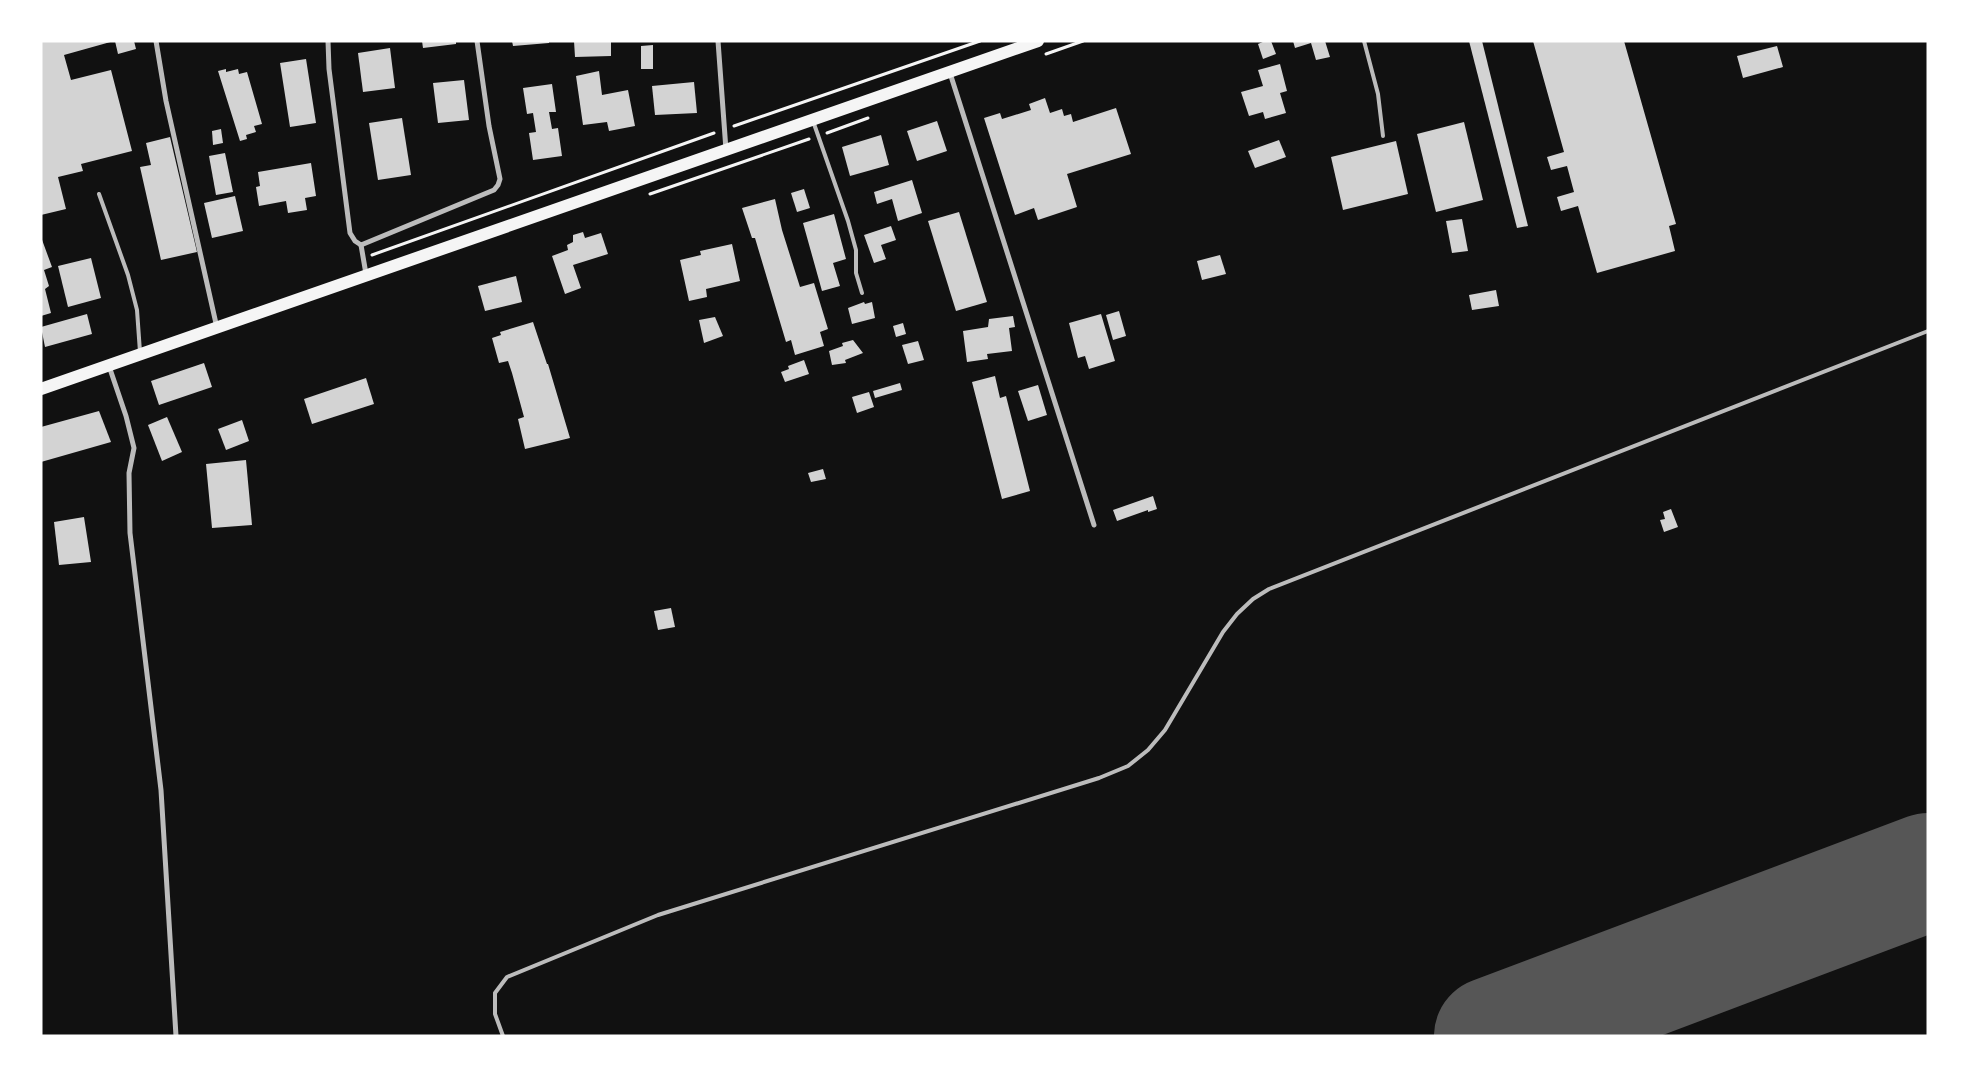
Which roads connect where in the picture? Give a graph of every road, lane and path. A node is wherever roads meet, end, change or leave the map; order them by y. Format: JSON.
{"nodes":[{"id":1,"x":156,"y":41,"type":"edge"},
{"id":2,"x":328,"y":41,"type":"edge"},
{"id":3,"x":477,"y":41,"type":"edge"},
{"id":4,"x":718,"y":41,"type":"edge"},
{"id":5,"x":980,"y":41,"type":"edge"},
{"id":6,"x":1038,"y":41,"type":"edge"},
{"id":7,"x":1364,"y":41,"type":"edge"},
{"id":8,"x":950,"y":72,"type":"junction"},
{"id":9,"x":813,"y":119,"type":"junction"},
{"id":10,"x":724,"y":129,"type":"junction"},
{"id":11,"x":1383,"y":136,"type":"dead end"},
{"id":12,"x":726,"y":150,"type":"junction"},
{"id":13,"x":99,"y":194,"type":"dead end"},
{"id":14,"x":360,"y":245,"type":"junction"},
{"id":15,"x":363,"y":258,"type":"junction"},
{"id":16,"x":366,"y":276,"type":"junction"},
{"id":17,"x":862,"y":293,"type":"dead end"},
{"id":18,"x":218,"y":328,"type":"junction"},
{"id":19,"x":1928,"y":331,"type":"edge"},
{"id":20,"x":140,"y":355,"type":"junction"},
{"id":21,"x":109,"y":365,"type":"junction"},
{"id":22,"x":41,"y":388,"type":"edge"},
{"id":23,"x":1094,"y":525,"type":"dead end"},
{"id":24,"x":176,"y":1036,"type":"edge"},
{"id":25,"x":503,"y":1036,"type":"edge"}],
"edges":[{"from":1,"to":18,"type":"street"},
{"from":2,"to":14,"type":"street"},
{"from":3,"to":14,"type":"street"},
{"from":4,"to":10,"type":"street"},
{"from":5,"to":10,"type":"path"},
{"from":6,"to":8,"type":"main road"},
{"from":7,"to":11,"type":"lane"},
{"from":8,"to":9,"type":"main road"},
{"from":8,"to":23,"type":"street"},
{"from":9,"to":12,"type":"main road"},
{"from":9,"to":17,"type":"lane"},
{"from":10,"to":12,"type":"street"},
{"from":10,"to":15,"type":"path"},
{"from":12,"to":16,"type":"main road"},
{"from":13,"to":20,"type":"lane"},
{"from":14,"to":15,"type":"street"},
{"from":15,"to":16,"type":"street"},
{"from":16,"to":18,"type":"main road"},
{"from":18,"to":20,"type":"main road"},
{"from":19,"to":25,"type":"lane"},
{"from":20,"to":21,"type":"main road"},
{"from":21,"to":22,"type":"main road"},
{"from":21,"to":24,"type":"street"}]}
